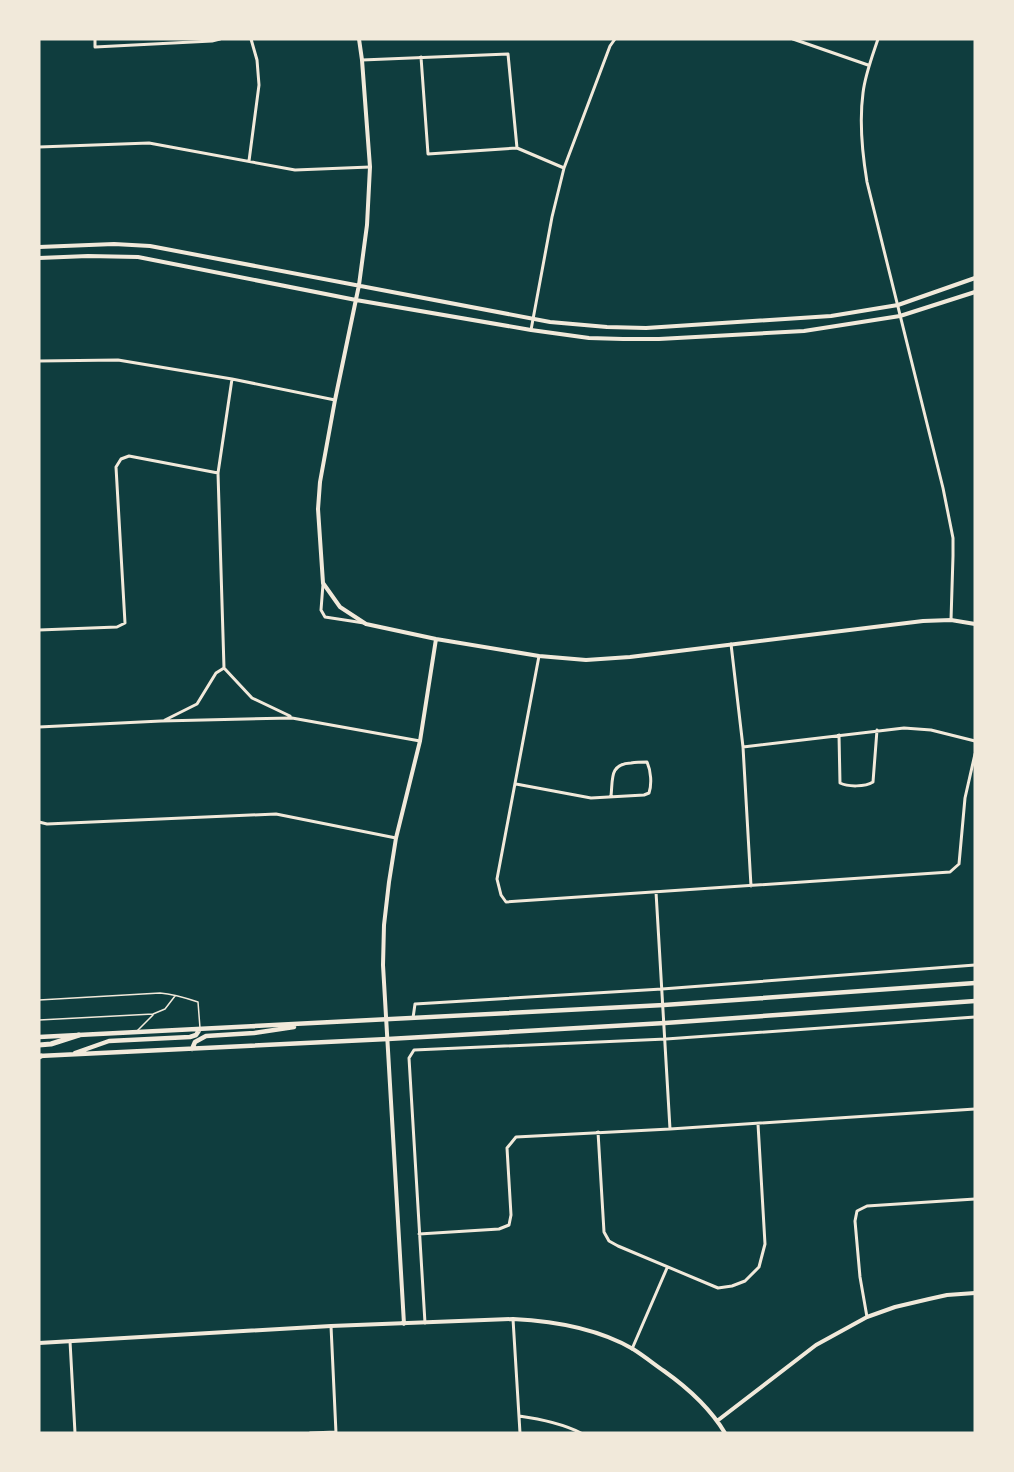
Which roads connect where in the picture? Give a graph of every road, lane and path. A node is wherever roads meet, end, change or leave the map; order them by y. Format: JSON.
{"nodes":[{"id":1,"x":95,"y":39,"type":"edge"},
{"id":2,"x":220,"y":39,"type":"edge"},
{"id":3,"x":251,"y":39,"type":"edge"},
{"id":4,"x":359,"y":39,"type":"edge"},
{"id":5,"x":615,"y":39,"type":"edge"},
{"id":6,"x":794,"y":39,"type":"edge"},
{"id":7,"x":878,"y":39,"type":"edge"},
{"id":8,"x":421,"y":57,"type":"junction"},
{"id":9,"x":362,"y":60,"type":"junction"},
{"id":10,"x":869,"y":65,"type":"junction"},
{"id":11,"x":39,"y":147,"type":"edge"},
{"id":12,"x":516,"y":148,"type":"junction"},
{"id":13,"x":249,"y":161,"type":"junction"},
{"id":14,"x":370,"y":167,"type":"junction"},
{"id":15,"x":564,"y":168,"type":"junction"},
{"id":16,"x":39,"y":247,"type":"edge"},
{"id":17,"x":39,"y":258,"type":"edge"},
{"id":18,"x":975,"y":278,"type":"edge"},
{"id":19,"x":359,"y":285,"type":"junction"},
{"id":20,"x":975,"y":292,"type":"edge"},
{"id":21,"x":356,"y":300,"type":"junction"},
{"id":22,"x":898,"y":305,"type":"junction"},
{"id":23,"x":900,"y":316,"type":"junction"},
{"id":24,"x":533,"y":319,"type":"junction"},
{"id":25,"x":531,"y":330,"type":"junction"},
{"id":26,"x":39,"y":361,"type":"edge"},
{"id":27,"x":232,"y":379,"type":"junction"},
{"id":28,"x":335,"y":400,"type":"junction"},
{"id":29,"x":218,"y":473,"type":"junction"},
{"id":30,"x":323,"y":583,"type":"junction"},
{"id":31,"x":951,"y":620,"type":"junction"},
{"id":32,"x":366,"y":624,"type":"junction"},
{"id":33,"x":975,"y":624,"type":"edge"},
{"id":34,"x":39,"y":630,"type":"edge"},
{"id":35,"x":436,"y":639,"type":"junction"},
{"id":36,"x":731,"y":644,"type":"junction"},
{"id":37,"x":539,"y":656,"type":"junction"},
{"id":38,"x":224,"y":668,"type":"junction"},
{"id":39,"x":292,"y":718,"type":"junction"},
{"id":40,"x":161,"y":721,"type":"junction"},
{"id":41,"x":39,"y":727,"type":"edge"},
{"id":42,"x":877,"y":730,"type":"junction"},
{"id":43,"x":839,"y":735,"type":"junction"},
{"id":44,"x":420,"y":741,"type":"junction"},
{"id":45,"x":975,"y":741,"type":"edge"},
{"id":46,"x":743,"y":747,"type":"junction"},
{"id":47,"x":975,"y":754,"type":"edge"},
{"id":48,"x":516,"y":784,"type":"junction"},
{"id":49,"x":611,"y":796,"type":"junction"},
{"id":50,"x":39,"y":822,"type":"edge"},
{"id":51,"x":396,"y":838,"type":"junction"},
{"id":52,"x":751,"y":886,"type":"junction"},
{"id":53,"x":656,"y":892,"type":"junction"},
{"id":54,"x":975,"y":965,"type":"edge"},
{"id":55,"x":975,"y":983,"type":"edge"},
{"id":56,"x":662,"y":989,"type":"junction"},
{"id":57,"x":175,"y":996,"type":"junction"},
{"id":58,"x":39,"y":1000,"type":"edge"},
{"id":59,"x":975,"y":1001,"type":"edge"},
{"id":60,"x":663,"y":1005,"type":"junction"},
{"id":61,"x":153,"y":1014,"type":"junction"},
{"id":62,"x":975,"y":1017,"type":"edge"},
{"id":63,"x":412,"y":1018,"type":"junction"},
{"id":64,"x":387,"y":1019,"type":"junction"},
{"id":65,"x":39,"y":1020,"type":"edge"},
{"id":66,"x":318,"y":1023,"type":"junction"},
{"id":67,"x":665,"y":1023,"type":"junction"},
{"id":68,"x":200,"y":1029,"type":"junction"},
{"id":69,"x":136,"y":1033,"type":"junction"},
{"id":70,"x":79,"y":1035,"type":"junction"},
{"id":71,"x":39,"y":1037,"type":"edge"},
{"id":72,"x":388,"y":1039,"type":"junction"},
{"id":73,"x":666,"y":1039,"type":"junction"},
{"id":74,"x":39,"y":1045,"type":"edge"},
{"id":75,"x":192,"y":1049,"type":"junction"},
{"id":76,"x":69,"y":1055,"type":"junction"},
{"id":77,"x":40,"y":1056,"type":"edge"},
{"id":78,"x":975,"y":1109,"type":"edge"},
{"id":79,"x":758,"y":1124,"type":"junction"},
{"id":80,"x":670,"y":1129,"type":"junction"},
{"id":81,"x":598,"y":1132,"type":"junction"},
{"id":82,"x":975,"y":1199,"type":"edge"},
{"id":83,"x":419,"y":1234,"type":"junction"},
{"id":84,"x":667,"y":1268,"type":"junction"},
{"id":85,"x":975,"y":1293,"type":"edge"},
{"id":86,"x":867,"y":1317,"type":"junction"},
{"id":87,"x":513,"y":1319,"type":"junction"},
{"id":88,"x":425,"y":1323,"type":"junction"},
{"id":89,"x":404,"y":1324,"type":"junction"},
{"id":90,"x":331,"y":1326,"type":"junction"},
{"id":91,"x":70,"y":1341,"type":"junction"},
{"id":92,"x":39,"y":1343,"type":"edge"},
{"id":93,"x":632,"y":1349,"type":"junction"},
{"id":94,"x":519,"y":1416,"type":"junction"},
{"id":95,"x":717,"y":1421,"type":"junction"},
{"id":96,"x":336,"y":1432,"type":"edge"},
{"id":97,"x":75,"y":1433,"type":"edge"},
{"id":98,"x":310,"y":1433,"type":"edge"},
{"id":99,"x":520,"y":1433,"type":"edge"},
{"id":100,"x":581,"y":1433,"type":"edge"},
{"id":101,"x":725,"y":1433,"type":"edge"}],
"edges":[{"from":1,"to":2,"type":"street"},
{"from":3,"to":13,"type":"street"},
{"from":4,"to":9,"type":"street"},
{"from":5,"to":15,"type":"street"},
{"from":6,"to":10,"type":"street"},
{"from":7,"to":10,"type":"street"},
{"from":8,"to":9,"type":"street"},
{"from":8,"to":12,"type":"street"},
{"from":8,"to":12,"type":"street"},
{"from":9,"to":14,"type":"street"},
{"from":10,"to":22,"type":"street"},
{"from":11,"to":13,"type":"street"},
{"from":12,"to":15,"type":"street"},
{"from":13,"to":14,"type":"street"},
{"from":14,"to":19,"type":"street"},
{"from":15,"to":24,"type":"street"},
{"from":16,"to":19,"type":"street"},
{"from":17,"to":21,"type":"street"},
{"from":18,"to":22,"type":"street"},
{"from":19,"to":21,"type":"street"},
{"from":19,"to":24,"type":"street"},
{"from":20,"to":23,"type":"street"},
{"from":21,"to":25,"type":"street"},
{"from":21,"to":28,"type":"street"},
{"from":22,"to":23,"type":"street"},
{"from":22,"to":24,"type":"street"},
{"from":23,"to":25,"type":"street"},
{"from":23,"to":31,"type":"street"},
{"from":24,"to":25,"type":"street"},
{"from":26,"to":27,"type":"street"},
{"from":27,"to":28,"type":"street"},
{"from":27,"to":29,"type":"street"},
{"from":28,"to":30,"type":"street"},
{"from":29,"to":34,"type":"street"},
{"from":29,"to":38,"type":"street"},
{"from":30,"to":32,"type":"street"},
{"from":30,"to":32,"type":"street"},
{"from":31,"to":33,"type":"street"},
{"from":31,"to":36,"type":"street"},
{"from":32,"to":35,"type":"street"},
{"from":35,"to":37,"type":"street"},
{"from":35,"to":44,"type":"street"},
{"from":36,"to":37,"type":"street"},
{"from":36,"to":46,"type":"street"},
{"from":37,"to":48,"type":"street"},
{"from":38,"to":39,"type":"street"},
{"from":38,"to":40,"type":"street"},
{"from":39,"to":40,"type":"street"},
{"from":39,"to":44,"type":"street"},
{"from":40,"to":41,"type":"street"},
{"from":42,"to":43,"type":"street"},
{"from":42,"to":43,"type":"street"},
{"from":42,"to":45,"type":"street"},
{"from":43,"to":46,"type":"street"},
{"from":44,"to":51,"type":"street"},
{"from":46,"to":52,"type":"street"},
{"from":47,"to":52,"type":"street"},
{"from":48,"to":49,"type":"street"},
{"from":48,"to":53,"type":"street"},
{"from":49,"to":49,"type":"street"},
{"from":50,"to":51,"type":"street"},
{"from":51,"to":64,"type":"street"},
{"from":52,"to":53,"type":"street"},
{"from":53,"to":56,"type":"street"},
{"from":54,"to":56,"type":"street"},
{"from":55,"to":60,"type":"main road"},
{"from":56,"to":60,"type":"street"},
{"from":56,"to":63,"type":"street"},
{"from":57,"to":58,"type":"lane"},
{"from":57,"to":61,"type":"lane"},
{"from":57,"to":68,"type":"lane"},
{"from":59,"to":67,"type":"main road"},
{"from":60,"to":63,"type":"main road"},
{"from":60,"to":67,"type":"street"},
{"from":61,"to":65,"type":"lane"},
{"from":61,"to":69,"type":"lane"},
{"from":62,"to":73,"type":"street"},
{"from":63,"to":64,"type":"main road"},
{"from":64,"to":66,"type":"main road"},
{"from":64,"to":72,"type":"street"},
{"from":66,"to":68,"type":"main road"},
{"from":66,"to":75,"type":"main road"},
{"from":67,"to":72,"type":"main road"},
{"from":67,"to":73,"type":"street"},
{"from":68,"to":69,"type":"main road"},
{"from":68,"to":76,"type":"main road"},
{"from":69,"to":70,"type":"main road"},
{"from":70,"to":71,"type":"main road"},
{"from":70,"to":74,"type":"main road"},
{"from":72,"to":75,"type":"main road"},
{"from":72,"to":89,"type":"street"},
{"from":73,"to":80,"type":"street"},
{"from":73,"to":83,"type":"street"},
{"from":75,"to":76,"type":"main road"},
{"from":76,"to":77,"type":"main road"},
{"from":78,"to":79,"type":"street"},
{"from":79,"to":80,"type":"street"},
{"from":79,"to":84,"type":"street"},
{"from":80,"to":81,"type":"street"},
{"from":81,"to":83,"type":"street"},
{"from":81,"to":84,"type":"street"},
{"from":82,"to":86,"type":"street"},
{"from":83,"to":88,"type":"street"},
{"from":84,"to":93,"type":"street"},
{"from":85,"to":86,"type":"street"},
{"from":86,"to":95,"type":"street"},
{"from":87,"to":88,"type":"street"},
{"from":87,"to":93,"type":"street"},
{"from":87,"to":94,"type":"street"},
{"from":88,"to":89,"type":"street"},
{"from":89,"to":90,"type":"street"},
{"from":90,"to":91,"type":"street"},
{"from":90,"to":96,"type":"street"},
{"from":91,"to":92,"type":"street"},
{"from":91,"to":97,"type":"street"},
{"from":93,"to":95,"type":"street"},
{"from":94,"to":99,"type":"street"},
{"from":94,"to":100,"type":"street"},
{"from":95,"to":101,"type":"street"},
{"from":96,"to":98,"type":"street"}]}
